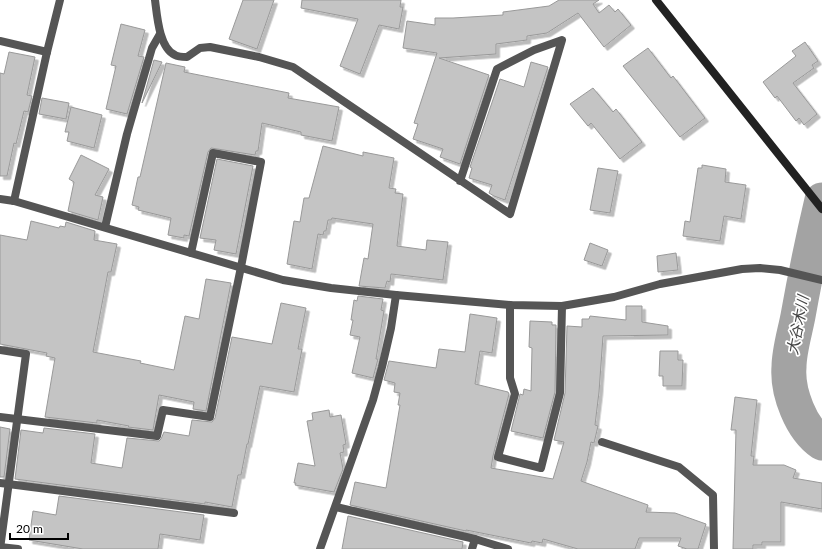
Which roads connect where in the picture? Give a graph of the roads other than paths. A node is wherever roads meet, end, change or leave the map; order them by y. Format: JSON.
{"nodes":[{"id":1,"x":60,"y":0,"type":"edge"},
{"id":2,"x":155,"y":0,"type":"edge"},
{"id":3,"x":656,"y":0,"type":"edge"},
{"id":4,"x":160,"y":34,"type":"junction"},
{"id":5,"x":0,"y":41,"type":"edge"},
{"id":6,"x":47,"y":52,"type":"junction"},
{"id":7,"x":460,"y":181,"type":"junction"},
{"id":8,"x":0,"y":199,"type":"edge"},
{"id":9,"x":14,"y":201,"type":"junction"},
{"id":10,"x":822,"y":209,"type":"edge"},
{"id":11,"x":105,"y":227,"type":"junction"},
{"id":12,"x":191,"y":253,"type":"junction"},
{"id":13,"x":241,"y":268,"type":"junction"},
{"id":14,"x":822,"y":280,"type":"edge"},
{"id":15,"x":396,"y":295,"type":"junction"},
{"id":16,"x":510,"y":305,"type":"junction"},
{"id":17,"x":562,"y":306,"type":"junction"},
{"id":18,"x":0,"y":350,"type":"edge"},
{"id":19,"x":0,"y":417,"type":"edge"},
{"id":20,"x":17,"y":420,"type":"junction"},
{"id":21,"x":602,"y":442,"type":"dead end"},
{"id":22,"x":0,"y":483,"type":"edge"},
{"id":23,"x":10,"y":484,"type":"junction"},
{"id":24,"x":336,"y":507,"type":"junction"},
{"id":25,"x":234,"y":513,"type":"dead end"},
{"id":26,"x":475,"y":539,"type":"junction"},
{"id":27,"x":0,"y":547,"type":"edge"},
{"id":28,"x":18,"y":549,"type":"edge"},
{"id":29,"x":320,"y":549,"type":"edge"},
{"id":30,"x":472,"y":549,"type":"edge"},
{"id":31,"x":508,"y":549,"type":"edge"},
{"id":32,"x":714,"y":549,"type":"edge"}],
"edges":[{"from":1,"to":6,"type":"street"},
{"from":2,"to":4,"type":"street"},
{"from":3,"to":10,"type":"street"},
{"from":4,"to":7,"type":"street"},
{"from":4,"to":11,"type":"street"},
{"from":5,"to":6,"type":"street"},
{"from":6,"to":9,"type":"street"},
{"from":7,"to":7,"type":"street"},
{"from":8,"to":9,"type":"street"},
{"from":9,"to":11,"type":"street"},
{"from":11,"to":12,"type":"street"},
{"from":12,"to":13,"type":"street"},
{"from":12,"to":13,"type":"street"},
{"from":13,"to":15,"type":"street"},
{"from":13,"to":20,"type":"street"},
{"from":14,"to":17,"type":"street"},
{"from":15,"to":16,"type":"street"},
{"from":15,"to":24,"type":"street"},
{"from":16,"to":17,"type":"street"},
{"from":16,"to":17,"type":"street"},
{"from":18,"to":20,"type":"street"},
{"from":19,"to":20,"type":"street"},
{"from":20,"to":23,"type":"street"},
{"from":21,"to":32,"type":"street"},
{"from":22,"to":23,"type":"street"},
{"from":23,"to":25,"type":"street"},
{"from":23,"to":27,"type":"street"},
{"from":24,"to":26,"type":"street"},
{"from":24,"to":29,"type":"street"},
{"from":26,"to":30,"type":"street"},
{"from":26,"to":31,"type":"street"},
{"from":27,"to":28,"type":"street"}]}
